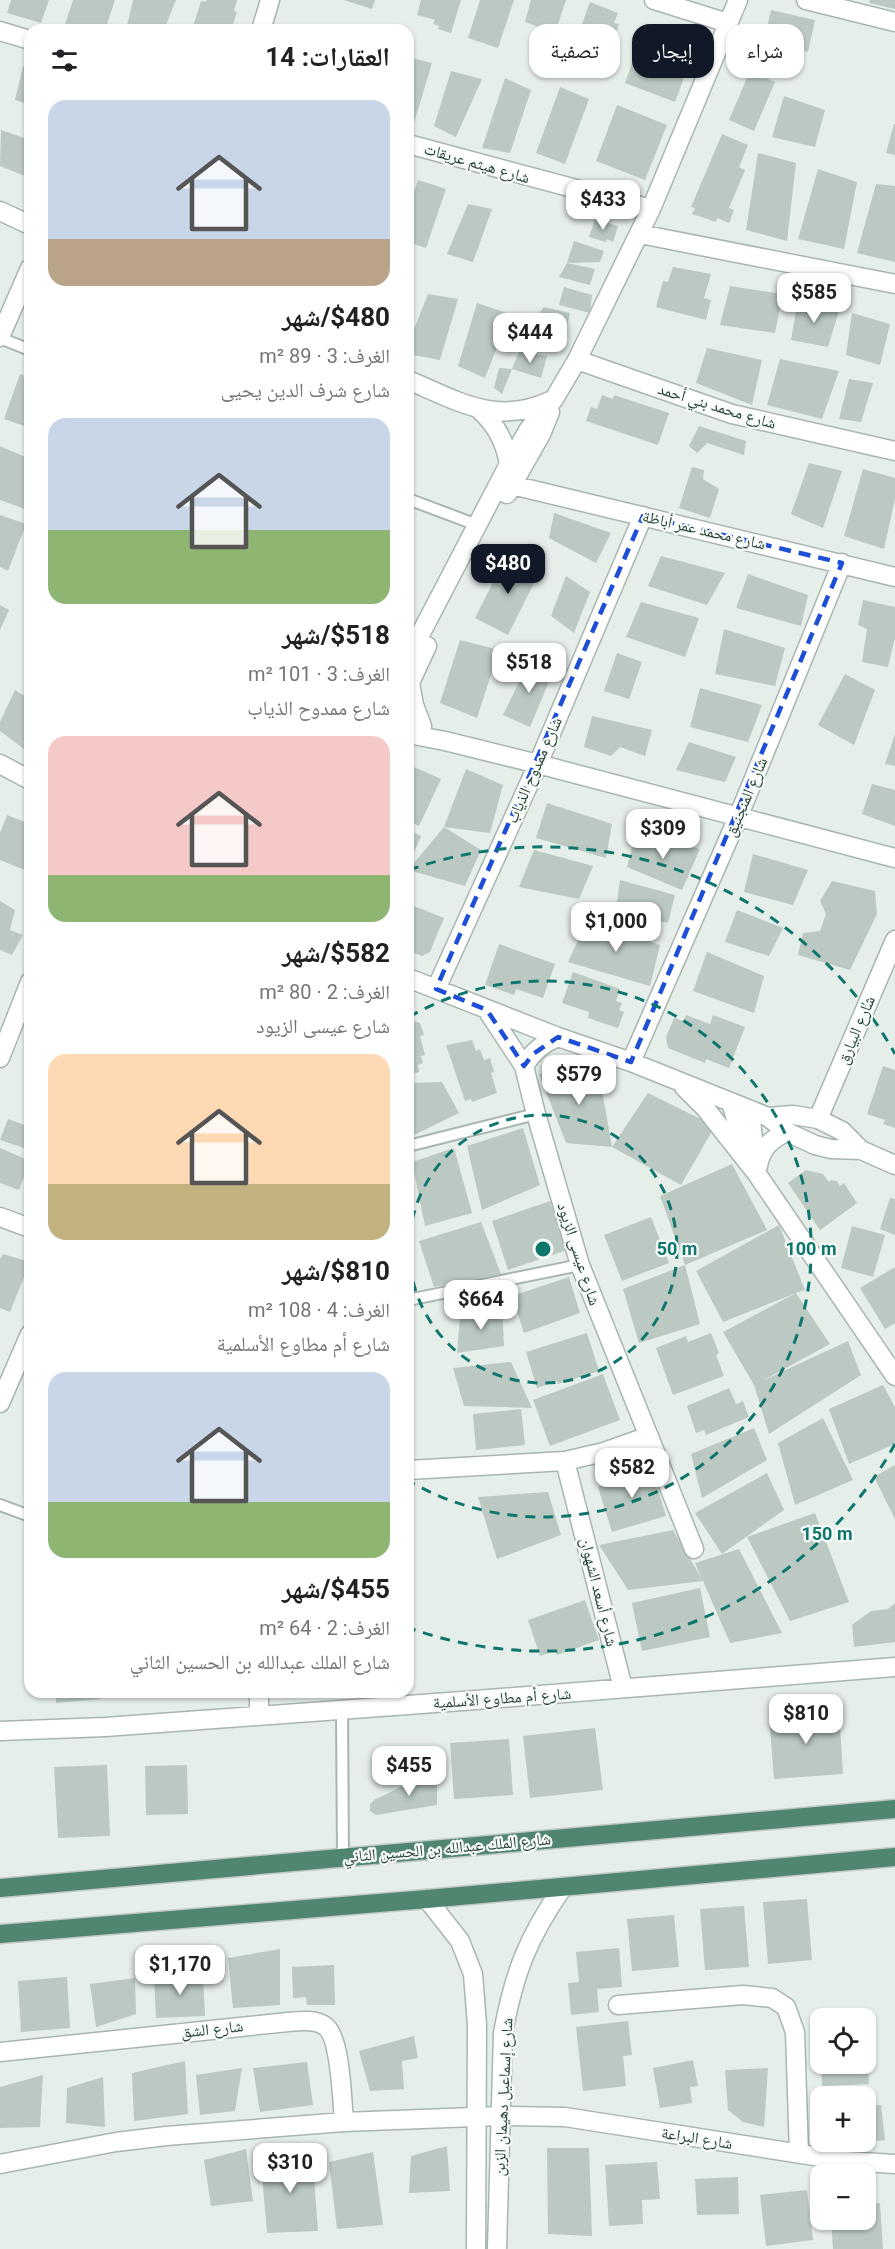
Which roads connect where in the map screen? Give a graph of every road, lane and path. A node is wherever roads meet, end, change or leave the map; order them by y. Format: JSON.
{"nodes":[{"id":1,"x":270,"y":0,"type":"edge"},
{"id":2,"x":654,"y":0,"type":"edge"},
{"id":3,"x":738,"y":0,"type":"edge"},
{"id":4,"x":806,"y":0,"type":"edge"},
{"id":5,"x":895,"y":22,"type":"edge"},
{"id":6,"x":728,"y":23,"type":"junction"},
{"id":7,"x":263,"y":24,"type":"edge"},
{"id":8,"x":0,"y":31,"type":"edge"},
{"id":9,"x":24,"y":38,"type":"edge"},
{"id":10,"x":414,"y":146,"type":"edge"},
{"id":11,"x":651,"y":209,"type":"junction"},
{"id":12,"x":0,"y":211,"type":"edge"},
{"id":13,"x":24,"y":222,"type":"edge"},
{"id":14,"x":640,"y":234,"type":"junction"},
{"id":15,"x":24,"y":282,"type":"edge"},
{"id":16,"x":895,"y":284,"type":"edge"},
{"id":17,"x":0,"y":337,"type":"edge"},
{"id":18,"x":24,"y":347,"type":"edge"},
{"id":19,"x":577,"y":360,"type":"junction"},
{"id":20,"x":414,"y":382,"type":"edge"},
{"id":21,"x":554,"y":399,"type":"junction"},
{"id":22,"x":480,"y":410,"type":"junction"},
{"id":23,"x":516,"y":411,"type":"junction"},
{"id":24,"x":532,"y":436,"type":"junction"},
{"id":25,"x":895,"y":451,"type":"edge"},
{"id":26,"x":509,"y":464,"type":"junction"},
{"id":27,"x":512,"y":485,"type":"junction"},
{"id":28,"x":414,"y":501,"type":"edge"},
{"id":29,"x":643,"y":516,"type":"junction"},
{"id":30,"x":482,"y":527,"type":"junction"},
{"id":31,"x":842,"y":563,"type":"junction"},
{"id":32,"x":895,"y":577,"type":"edge"},
{"id":33,"x":414,"y":647,"type":"edge"},
{"id":34,"x":414,"y":674,"type":"edge"},
{"id":35,"x":414,"y":732,"type":"edge"},
{"id":36,"x":0,"y":764,"type":"edge"},
{"id":37,"x":538,"y":764,"type":"junction"},
{"id":38,"x":24,"y":777,"type":"edge"},
{"id":39,"x":739,"y":816,"type":"junction"},
{"id":40,"x":895,"y":858,"type":"edge"},
{"id":41,"x":895,"y":940,"type":"edge"},
{"id":42,"x":891,"y":963,"type":"edge"},
{"id":43,"x":414,"y":980,"type":"edge"},
{"id":44,"x":436,"y":989,"type":"junction"},
{"id":45,"x":24,"y":997,"type":"edge"},
{"id":46,"x":487,"y":1010,"type":"junction"},
{"id":47,"x":558,"y":1037,"type":"junction"},
{"id":48,"x":0,"y":1058,"type":"edge"},
{"id":49,"x":632,"y":1062,"type":"junction"},
{"id":50,"x":524,"y":1066,"type":"junction"},
{"id":51,"x":679,"y":1082,"type":"junction"},
{"id":52,"x":731,"y":1102,"type":"junction"},
{"id":53,"x":750,"y":1110,"type":"junction"},
{"id":54,"x":536,"y":1114,"type":"junction"},
{"id":55,"x":768,"y":1117,"type":"junction"},
{"id":56,"x":818,"y":1119,"type":"junction"},
{"id":57,"x":787,"y":1132,"type":"junction"},
{"id":58,"x":414,"y":1144,"type":"edge"},
{"id":59,"x":861,"y":1150,"type":"junction"},
{"id":60,"x":895,"y":1165,"type":"edge"},
{"id":61,"x":757,"y":1174,"type":"junction"},
{"id":62,"x":0,"y":1217,"type":"edge"},
{"id":63,"x":24,"y":1226,"type":"edge"},
{"id":64,"x":580,"y":1265,"type":"junction"},
{"id":65,"x":414,"y":1299,"type":"edge"},
{"id":66,"x":24,"y":1358,"type":"edge"},
{"id":67,"x":895,"y":1376,"type":"edge"},
{"id":68,"x":0,"y":1403,"type":"edge"},
{"id":69,"x":649,"y":1436,"type":"junction"},
{"id":70,"x":565,"y":1461,"type":"junction"},
{"id":71,"x":414,"y":1470,"type":"edge"},
{"id":72,"x":0,"y":1505,"type":"edge"},
{"id":73,"x":24,"y":1514,"type":"edge"},
{"id":74,"x":694,"y":1549,"type":"dead end"},
{"id":75,"x":895,"y":1667,"type":"edge"},
{"id":76,"x":623,"y":1688,"type":"junction"},
{"id":77,"x":259,"y":1698,"type":"edge"},
{"id":78,"x":342,"y":1710,"type":"junction"},
{"id":79,"x":259,"y":1714,"type":"junction"},
{"id":80,"x":0,"y":1731,"type":"edge"},
{"id":81,"x":895,"y":1809,"type":"edge"},
{"id":82,"x":895,"y":1857,"type":"edge"},
{"id":83,"x":343,"y":1858,"type":"junction"},
{"id":84,"x":563,"y":1887,"type":"junction"},
{"id":85,"x":0,"y":1888,"type":"edge"},
{"id":86,"x":427,"y":1899,"type":"junction"},
{"id":87,"x":0,"y":1934,"type":"edge"},
{"id":88,"x":618,"y":2005,"type":"dead end"},
{"id":89,"x":0,"y":2052,"type":"edge"},
{"id":90,"x":500,"y":2116,"type":"junction"},
{"id":91,"x":477,"y":2117,"type":"junction"},
{"id":92,"x":344,"y":2122,"type":"junction"},
{"id":93,"x":799,"y":2153,"type":"junction"},
{"id":94,"x":0,"y":2164,"type":"edge"},
{"id":95,"x":895,"y":2164,"type":"edge"},
{"id":96,"x":476,"y":2249,"type":"edge"},
{"id":97,"x":497,"y":2249,"type":"edge"}],
"edges":[{"from":1,"to":7,"type":"street"},
{"from":2,"to":6,"type":"street"},
{"from":3,"to":6,"type":"street"},
{"from":4,"to":5,"type":"street"},
{"from":6,"to":11,"type":"street"},
{"from":8,"to":9,"type":"street"},
{"from":10,"to":11,"type":"street","name":"شارع هيثم عريقات"},
{"from":11,"to":14,"type":"street"},
{"from":12,"to":13,"type":"street"},
{"from":14,"to":16,"type":"street"},
{"from":14,"to":19,"type":"street"},
{"from":15,"to":17,"type":"street"},
{"from":17,"to":18,"type":"lane"},
{"from":19,"to":21,"type":"street"},
{"from":19,"to":25,"type":"street","name":"شارع محمد بني أحمد"},
{"from":20,"to":22,"type":"street"},
{"from":21,"to":23,"type":"street"},
{"from":21,"to":24,"type":"street"},
{"from":22,"to":23,"type":"street"},
{"from":22,"to":26,"type":"street"},
{"from":23,"to":24,"type":"street"},
{"from":24,"to":26,"type":"street"},
{"from":24,"to":27,"type":"street"},
{"from":26,"to":30,"type":"street"},
{"from":27,"to":29,"type":"street","name":"شارع محمد عمر أباظة"},
{"from":27,"to":30,"type":"street"},
{"from":28,"to":30,"type":"lane"},
{"from":29,"to":31,"type":"street","name":"شارع محمد عمر أباظة"},
{"from":29,"to":37,"type":"street","name":"شارع ممدوح الذياب"},
{"from":30,"to":33,"type":"street"},
{"from":30,"to":34,"type":"street"},
{"from":31,"to":32,"type":"street","name":"شارع محمد عمر أباظة"},
{"from":31,"to":39,"type":"street","name":"شارع المنجنيق"},
{"from":35,"to":37,"type":"street"},
{"from":36,"to":38,"type":"street"},
{"from":37,"to":39,"type":"street"},
{"from":37,"to":44,"type":"street","name":"شارع ممدوح الذياب"},
{"from":39,"to":40,"type":"street"},
{"from":39,"to":49,"type":"street","name":"شارع المنجنيق"},
{"from":41,"to":42,"type":"street","name":"شارع البيارق"},
{"from":42,"to":56,"type":"street","name":"شارع البيارق"},
{"from":43,"to":44,"type":"street"},
{"from":44,"to":46,"type":"street"},
{"from":45,"to":48,"type":"street"},
{"from":46,"to":47,"type":"street"},
{"from":46,"to":50,"type":"street","name":"شارع عيسى الزيود"},
{"from":47,"to":49,"type":"street"},
{"from":47,"to":50,"type":"street"},
{"from":49,"to":51,"type":"street"},
{"from":50,"to":54,"type":"street","name":"شارع عيسى الزيود"},
{"from":51,"to":52,"type":"street"},
{"from":51,"to":61,"type":"street"},
{"from":52,"to":53,"type":"street"},
{"from":52,"to":61,"type":"street"},
{"from":53,"to":55,"type":"street"},
{"from":53,"to":61,"type":"street"},
{"from":54,"to":58,"type":"lane"},
{"from":54,"to":64,"type":"street","name":"شارع عيسى الزيود"},
{"from":55,"to":56,"type":"street"},
{"from":55,"to":57,"type":"street"},
{"from":56,"to":59,"type":"street"},
{"from":57,"to":59,"type":"street"},
{"from":57,"to":61,"type":"street"},
{"from":59,"to":60,"type":"street"},
{"from":61,"to":67,"type":"street"},
{"from":62,"to":63,"type":"street"},
{"from":64,"to":65,"type":"lane"},
{"from":64,"to":69,"type":"street","name":"شارع عيسى الزيود"},
{"from":66,"to":68,"type":"street"},
{"from":69,"to":70,"type":"street"},
{"from":69,"to":74,"type":"street","name":"شارع عيسى الزيود"},
{"from":70,"to":71,"type":"street"},
{"from":70,"to":76,"type":"street","name":"شارع أسعد الشهوان"},
{"from":72,"to":73,"type":"lane"},
{"from":75,"to":76,"type":"street","name":"شارع أم مطاوع الأسلمية"},
{"from":76,"to":78,"type":"street","name":"شارع أم مطاوع الأسلمية"},
{"from":77,"to":79,"type":"street"},
{"from":78,"to":79,"type":"street","name":"شارع أم مطاوع الأسلمية"},
{"from":78,"to":83,"type":"lane"},
{"from":79,"to":80,"type":"street","name":"شارع أم مطاوع الأسلمية"},
{"from":81,"to":83,"type":"highway","name":"شارع الملك عبدالله بن الحسين الثاني"},
{"from":82,"to":84,"type":"highway"},
{"from":83,"to":85,"type":"highway","name":"شارع الملك عبدالله بن الحسين الثاني"},
{"from":84,"to":86,"type":"highway"},
{"from":84,"to":90,"type":"street","name":"شارع إسماعيل دهيمان الزبن"},
{"from":86,"to":87,"type":"highway"},
{"from":86,"to":91,"type":"street","name":"شارع إسماعيل دهيمان الزبن"},
{"from":88,"to":93,"type":"street"},
{"from":89,"to":92,"type":"street","name":"شارع الشق"},
{"from":90,"to":91,"type":"street"},
{"from":90,"to":93,"type":"street","name":"شارع البراعة"},
{"from":90,"to":97,"type":"street","name":"شارع إسماعيل دهيمان الزبن"},
{"from":91,"to":92,"type":"street"},
{"from":91,"to":96,"type":"street","name":"شارع إسماعيل دهيمان الزبن"},
{"from":92,"to":94,"type":"street"},
{"from":93,"to":95,"type":"street","name":"شارع البراعة"}]}
